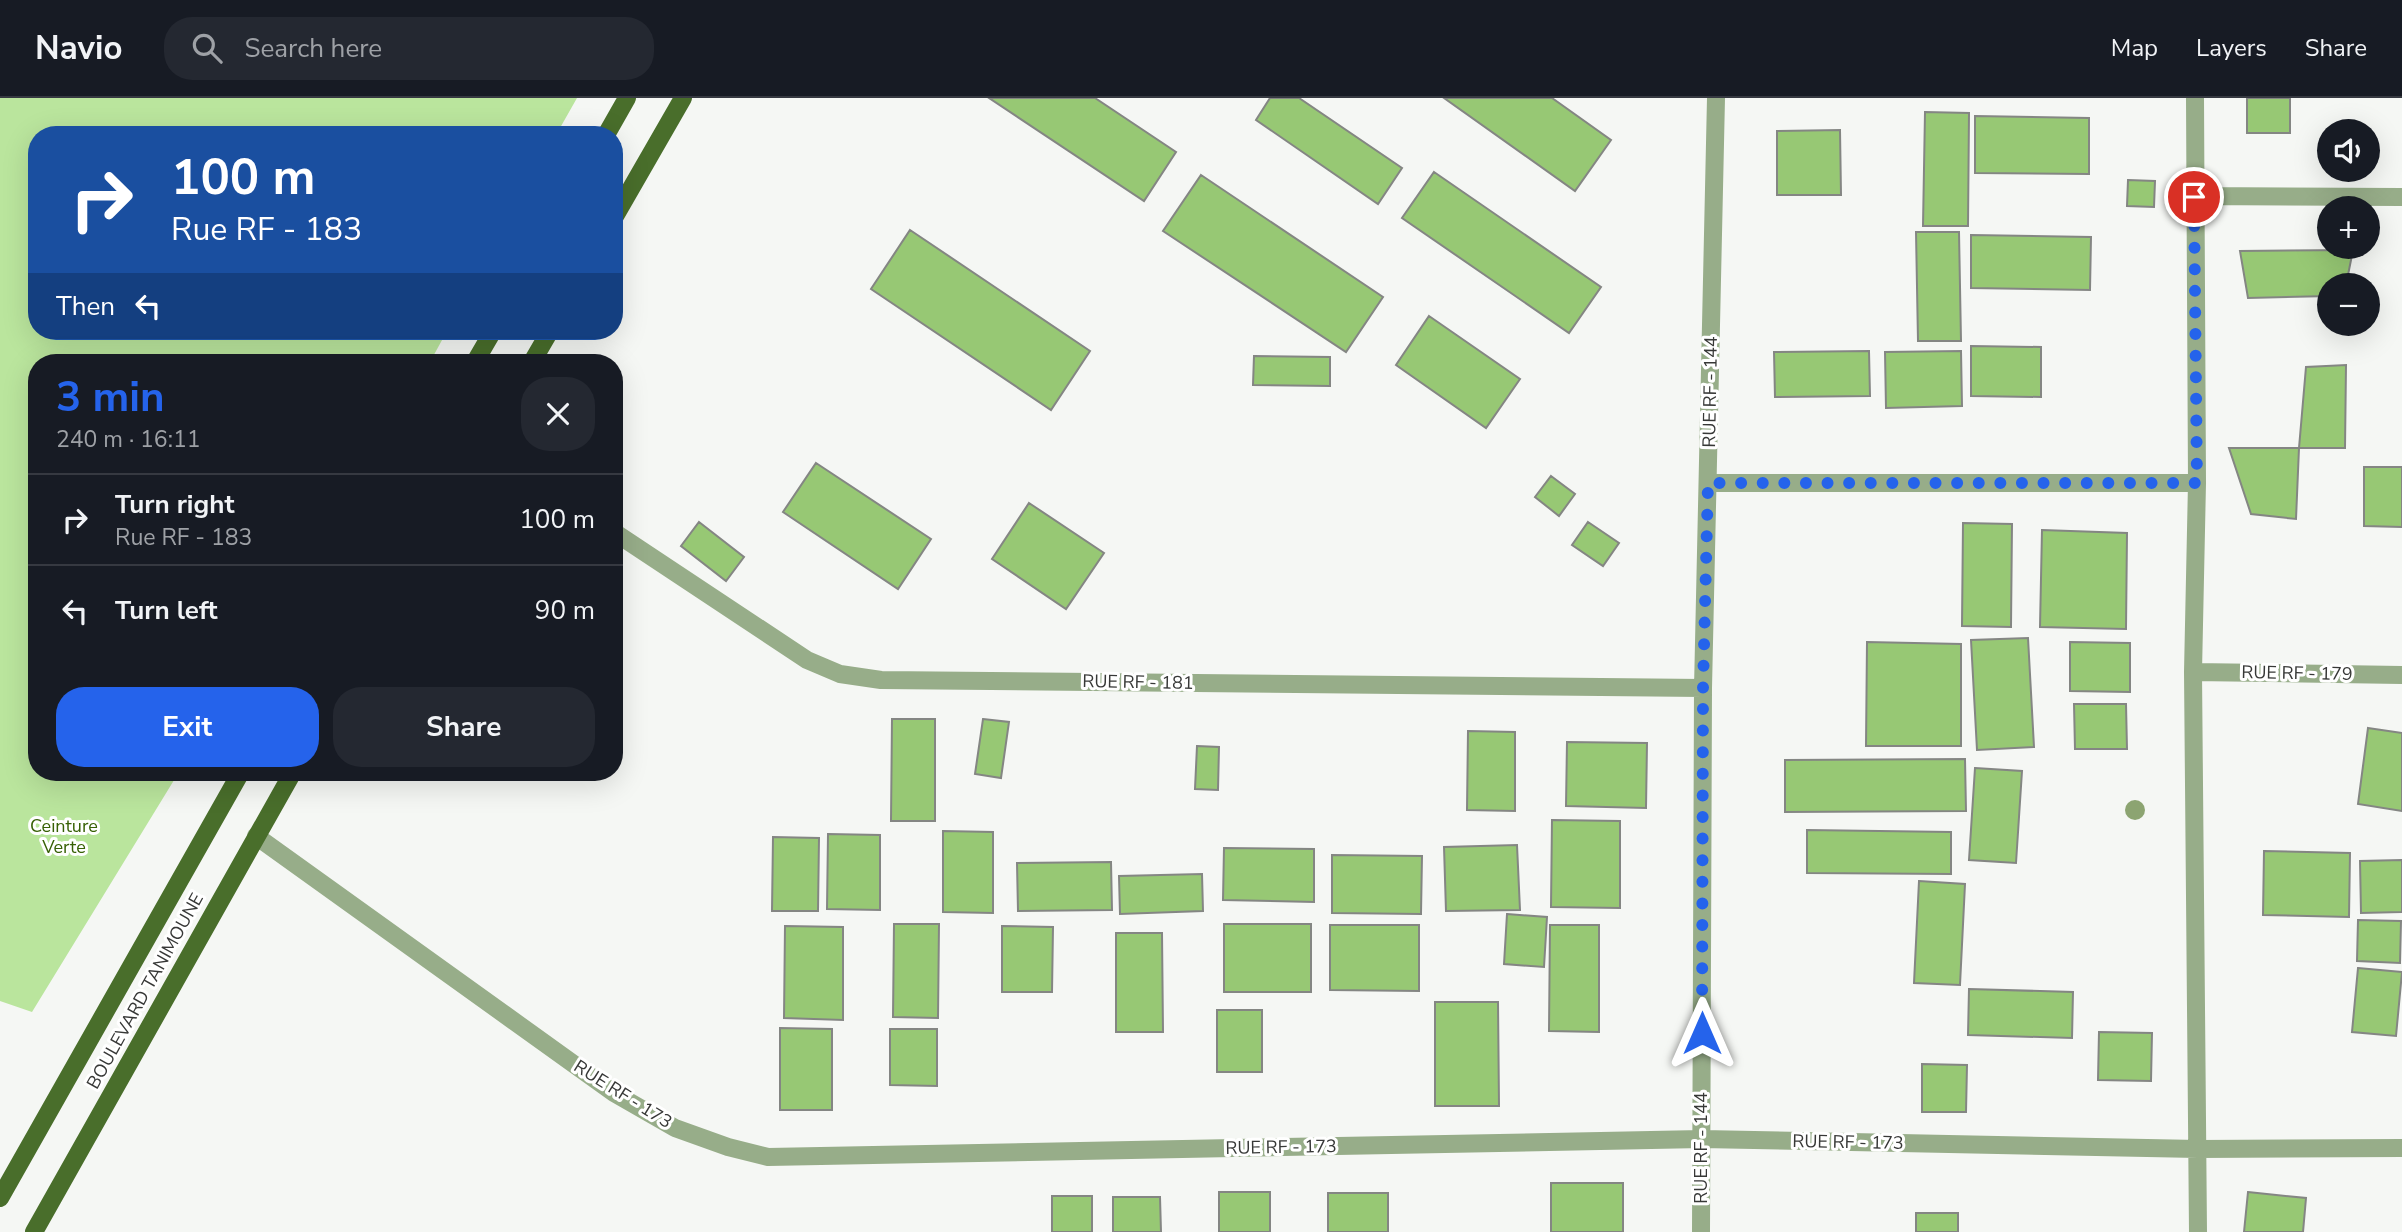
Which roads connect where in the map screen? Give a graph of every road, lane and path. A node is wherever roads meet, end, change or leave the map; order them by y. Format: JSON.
{"nodes":[{"id":1,"x":626,"y":98,"type":"edge"},
{"id":2,"x":683,"y":98,"type":"edge"},
{"id":3,"x":1716,"y":98,"type":"edge"},
{"id":4,"x":2195,"y":98,"type":"edge"},
{"id":5,"x":611,"y":126,"type":"edge"},
{"id":6,"x":2194,"y":197,"type":"junction"},
{"id":7,"x":2402,"y":197,"type":"edge"},
{"id":8,"x":623,"y":202,"type":"edge"},
{"id":9,"x":1708,"y":483,"type":"junction"},
{"id":10,"x":2197,"y":483,"type":"junction"},
{"id":11,"x":623,"y":538,"type":"edge"},
{"id":12,"x":2193,"y":672,"type":"junction"},
{"id":13,"x":2402,"y":675,"type":"edge"},
{"id":14,"x":1703,"y":688,"type":"junction"},
{"id":15,"x":237,"y":781,"type":"edge"},
{"id":16,"x":288,"y":781,"type":"edge"},
{"id":17,"x":256,"y":836,"type":"junction"},
{"id":18,"x":1702,"y":1139,"type":"junction"},
{"id":19,"x":2402,"y":1148,"type":"edge"},
{"id":20,"x":2198,"y":1149,"type":"junction"},
{"id":21,"x":0,"y":1198,"type":"edge"},
{"id":22,"x":34,"y":1232,"type":"edge"},
{"id":23,"x":1701,"y":1232,"type":"edge"},
{"id":24,"x":2198,"y":1232,"type":"edge"}],
"edges":[{"from":1,"to":5,"type":"main road"},
{"from":2,"to":8,"type":"main road"},
{"from":3,"to":9,"type":"street","name":"RUE RF - 144"},
{"from":4,"to":6,"type":"street"},
{"from":6,"to":7,"type":"street"},
{"from":6,"to":10,"type":"street"},
{"from":9,"to":10,"type":"street"},
{"from":9,"to":14,"type":"street","name":"RUE RF - 144"},
{"from":10,"to":12,"type":"street"},
{"from":11,"to":14,"type":"street","name":"RUE RF - 181"},
{"from":12,"to":13,"type":"street","name":"RUE RF - 179"},
{"from":12,"to":20,"type":"street"},
{"from":14,"to":18,"type":"street","name":"RUE RF - 144"},
{"from":15,"to":21,"type":"main road","name":"BOULEVARD TANIMOUNE"},
{"from":16,"to":17,"type":"main road","name":"BOULEVARD TANIMOUNE"},
{"from":17,"to":18,"type":"street","name":"RUE RF - 173"},
{"from":17,"to":22,"type":"main road","name":"BOULEVARD TANIMOUNE"},
{"from":18,"to":20,"type":"street","name":"RUE RF - 173"},
{"from":18,"to":23,"type":"street","name":"RUE RF - 144"},
{"from":19,"to":20,"type":"street","name":"RUE RF - 173"},
{"from":20,"to":24,"type":"street"}]}
